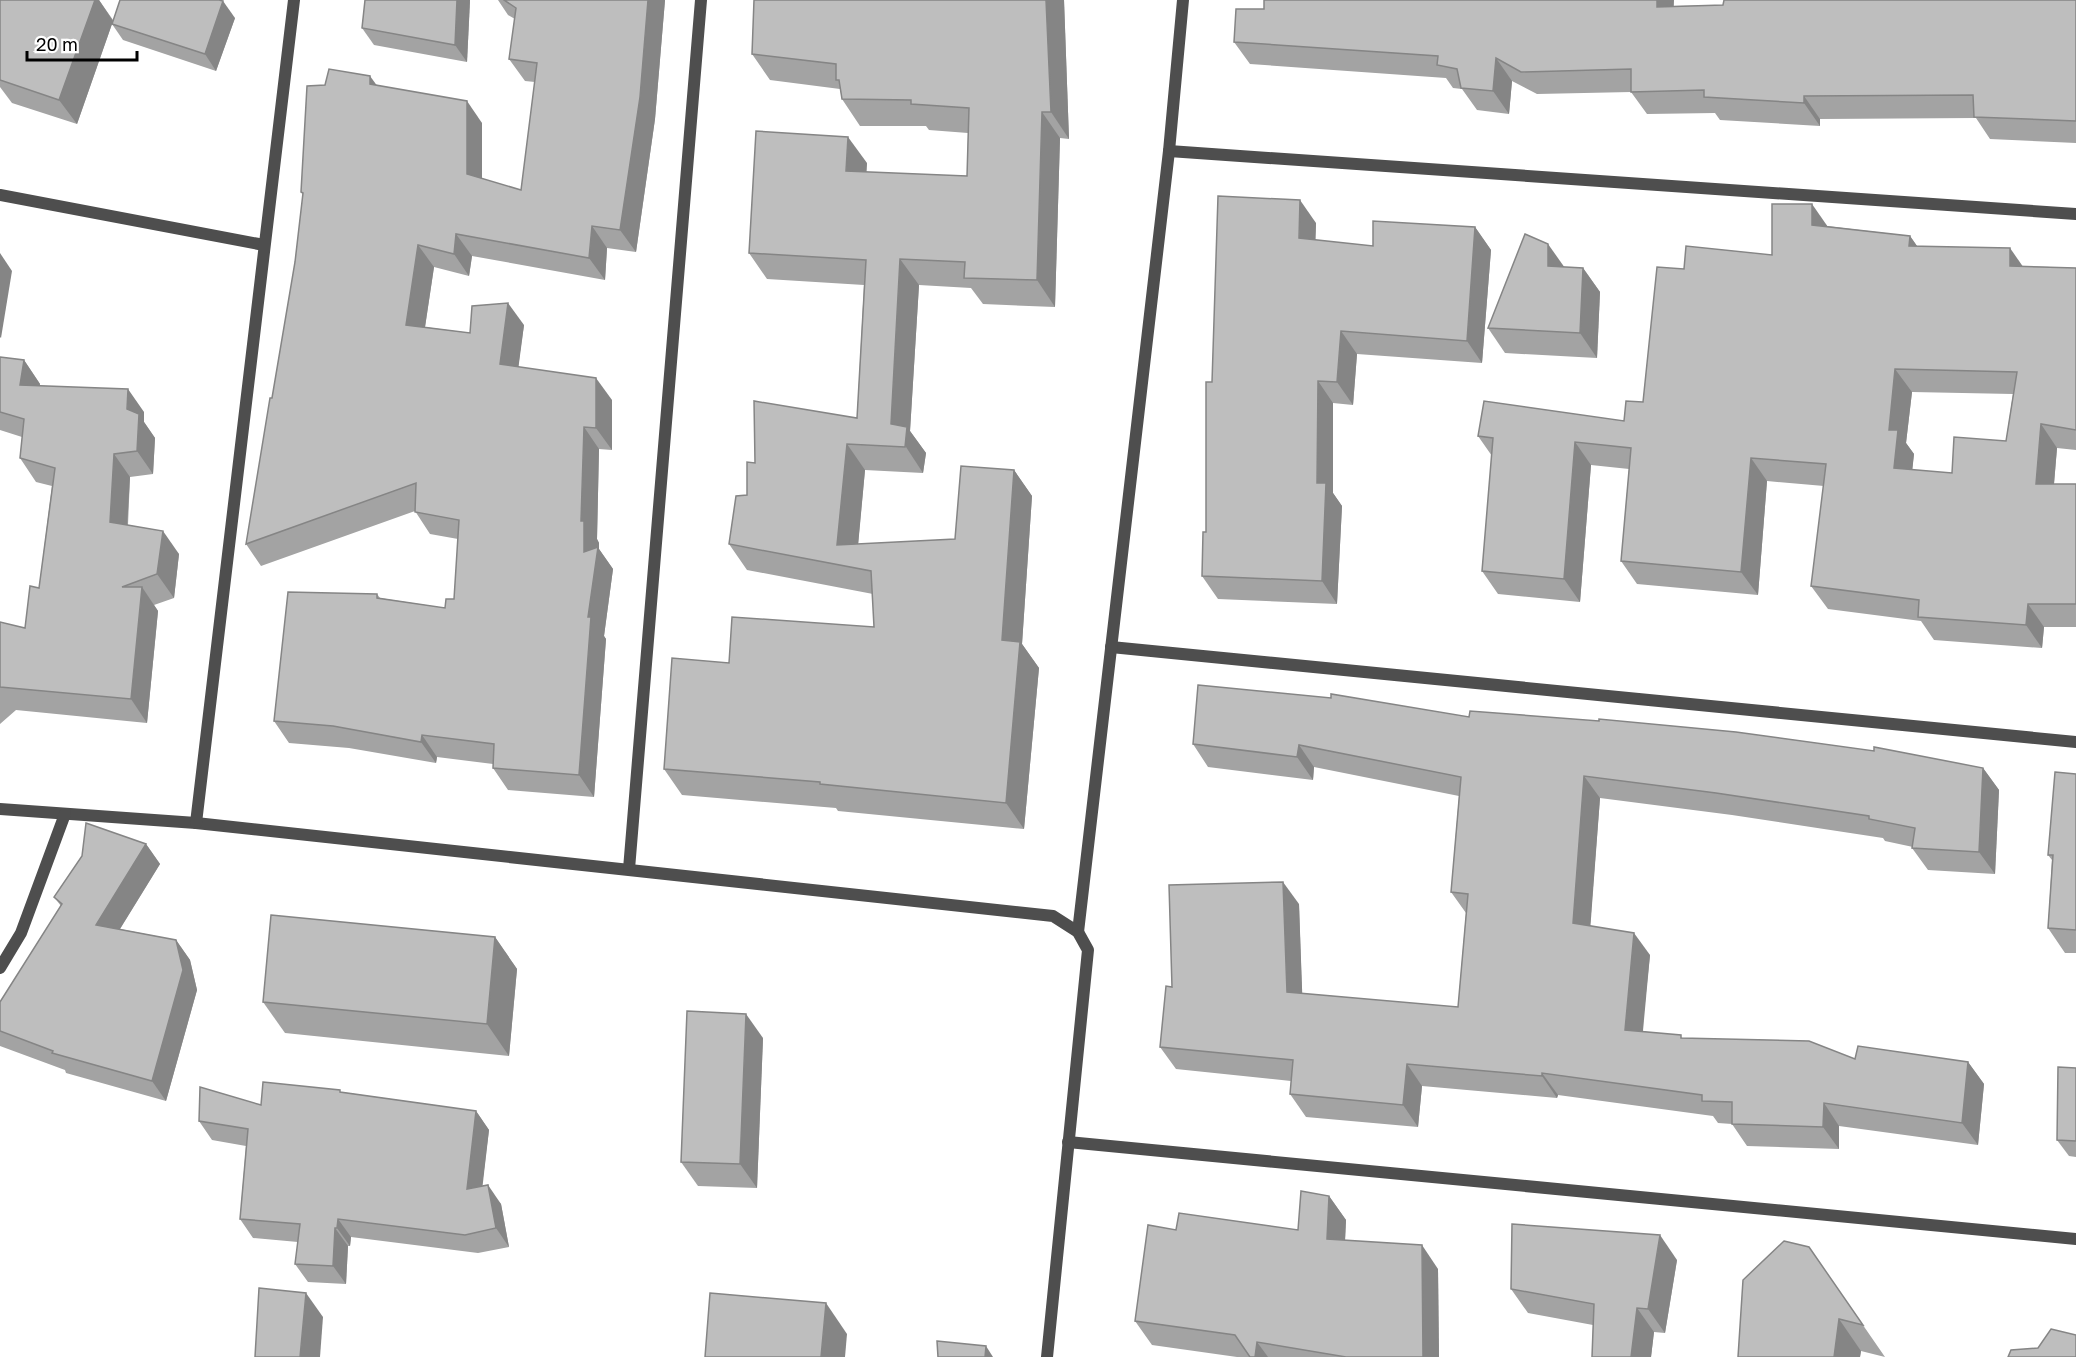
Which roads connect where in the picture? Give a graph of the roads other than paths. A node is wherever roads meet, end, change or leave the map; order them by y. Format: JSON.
{"nodes":[{"id":1,"x":294,"y":0,"type":"edge"},
{"id":2,"x":701,"y":0,"type":"edge"},
{"id":3,"x":1184,"y":0,"type":"edge"},
{"id":4,"x":1169,"y":151,"type":"junction"},
{"id":5,"x":0,"y":195,"type":"edge"},
{"id":6,"x":2076,"y":214,"type":"edge"},
{"id":7,"x":264,"y":244,"type":"junction"},
{"id":8,"x":1111,"y":647,"type":"junction"},
{"id":9,"x":2076,"y":742,"type":"edge"},
{"id":10,"x":0,"y":809,"type":"edge"},
{"id":11,"x":65,"y":814,"type":"junction"},
{"id":12,"x":196,"y":823,"type":"junction"},
{"id":13,"x":629,"y":869,"type":"junction"},
{"id":14,"x":1078,"y":932,"type":"junction"},
{"id":15,"x":0,"y":968,"type":"edge"},
{"id":16,"x":1068,"y":1142,"type":"junction"},
{"id":17,"x":2076,"y":1239,"type":"edge"},
{"id":18,"x":1047,"y":1357,"type":"edge"}],
"edges":[{"from":1,"to":7,"type":"street"},
{"from":2,"to":13,"type":"street"},
{"from":3,"to":4,"type":"street"},
{"from":4,"to":6,"type":"street"},
{"from":4,"to":8,"type":"street"},
{"from":5,"to":7,"type":"street"},
{"from":7,"to":12,"type":"street"},
{"from":8,"to":9,"type":"street"},
{"from":8,"to":14,"type":"street"},
{"from":10,"to":11,"type":"street"},
{"from":11,"to":12,"type":"street"},
{"from":11,"to":15,"type":"street"},
{"from":12,"to":13,"type":"street"},
{"from":13,"to":14,"type":"street"},
{"from":14,"to":16,"type":"street"},
{"from":16,"to":17,"type":"street"},
{"from":16,"to":18,"type":"street"}]}
